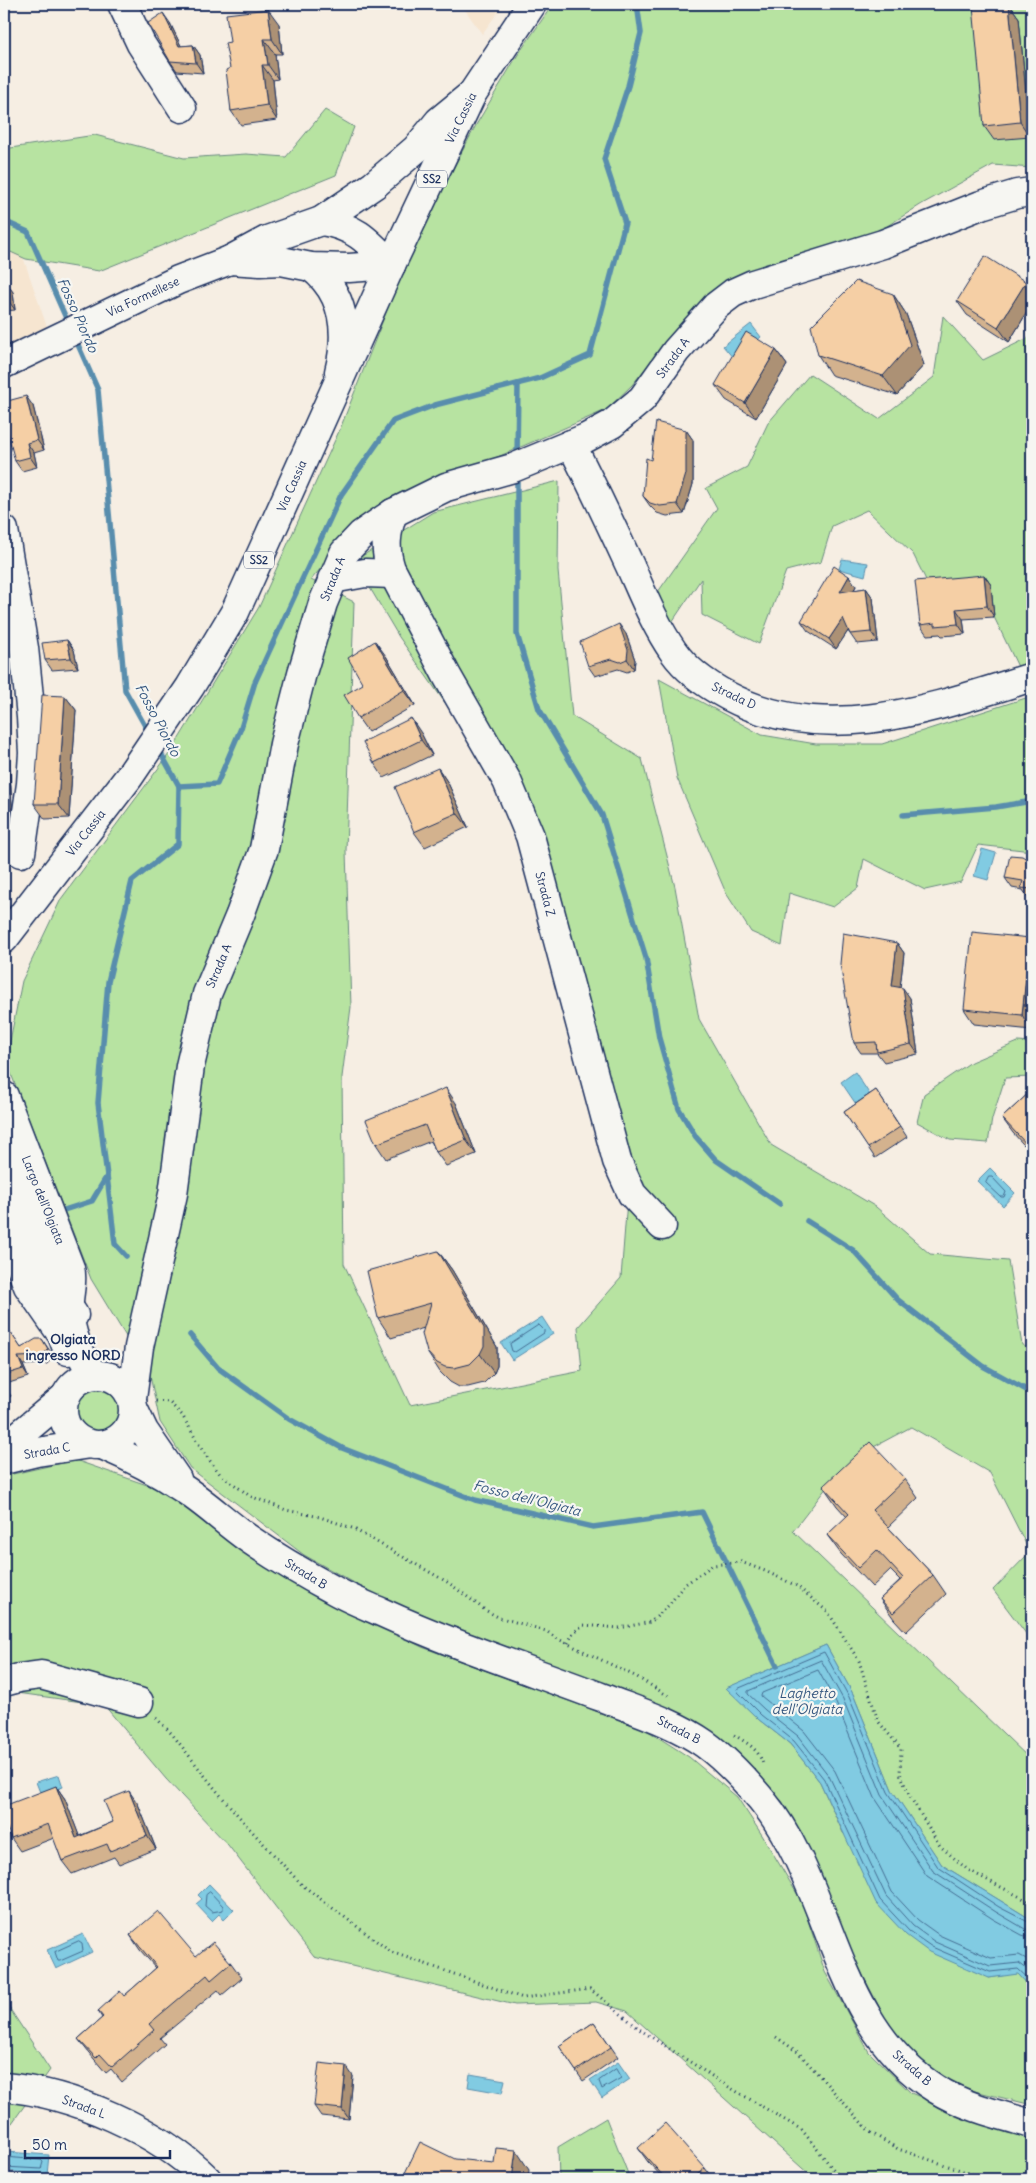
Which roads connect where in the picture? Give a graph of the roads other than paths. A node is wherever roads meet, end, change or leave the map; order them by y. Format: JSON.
{"nodes":[{"id":1,"x":122,"y":4,"type":"edge"},
{"id":2,"x":532,"y":4,"type":"edge"},
{"id":3,"x":472,"y":94,"type":"junction"},
{"id":4,"x":182,"y":108,"type":"dead end"},
{"id":5,"x":1032,"y":192,"type":"edge"},
{"id":6,"x":321,"y":221,"type":"junction"},
{"id":7,"x":230,"y":260,"type":"junction"},
{"id":8,"x":391,"y":265,"type":"junction"},
{"id":9,"x":311,"y":267,"type":"junction"},
{"id":10,"x":4,"y":364,"type":"edge"},
{"id":11,"x":332,"y":397,"type":"junction"},
{"id":12,"x":571,"y":444,"type":"junction"},
{"id":13,"x":393,"y":513,"type":"junction"},
{"id":14,"x":4,"y":530,"type":"edge"},
{"id":15,"x":393,"y":574,"type":"junction"},
{"id":16,"x":332,"y":579,"type":"junction"},
{"id":17,"x":1032,"y":677,"type":"edge"},
{"id":18,"x":21,"y":853,"type":"dead end"},
{"id":19,"x":4,"y":939,"type":"edge"},
{"id":20,"x":4,"y":1096,"type":"edge"},
{"id":21,"x":4,"y":1158,"type":"edge"},
{"id":22,"x":4,"y":1226,"type":"edge"},
{"id":23,"x":662,"y":1226,"type":"dead end"},
{"id":24,"x":58,"y":1310,"type":"junction"},
{"id":25,"x":139,"y":1347,"type":"junction"},
{"id":26,"x":86,"y":1382,"type":"junction"},
{"id":27,"x":133,"y":1405,"type":"junction"},
{"id":28,"x":96,"y":1444,"type":"junction"},
{"id":29,"x":4,"y":1448,"type":"edge"},
{"id":30,"x":4,"y":1460,"type":"edge"},
{"id":31,"x":184,"y":1488,"type":"junction"},
{"id":32,"x":4,"y":1682,"type":"edge"},
{"id":33,"x":139,"y":1702,"type":"road end"},
{"id":34,"x":4,"y":2087,"type":"edge"},
{"id":35,"x":1032,"y":2124,"type":"edge"},
{"id":36,"x":207,"y":2179,"type":"edge"}],
"edges":[{"from":1,"to":4,"type":"street"},
{"from":2,"to":3,"type":"street","name":"Via Cassia","number":"SS2"},
{"from":3,"to":6,"type":"street","name":"Via Formellese"},
{"from":3,"to":8,"type":"street","name":"Via Cassia","number":"SS2"},
{"from":5,"to":12,"type":"street","name":"Strada A"},
{"from":6,"to":7,"type":"street","name":"Via Formellese"},
{"from":6,"to":8,"type":"street"},
{"from":7,"to":9,"type":"street"},
{"from":7,"to":10,"type":"street","name":"Via Formellese"},
{"from":8,"to":9,"type":"street"},
{"from":8,"to":11,"type":"street","name":"Via Cassia","number":"SS2"},
{"from":9,"to":11,"type":"street"},
{"from":11,"to":19,"type":"street","name":"Via Cassia","number":"SS2"},
{"from":12,"to":13,"type":"street","name":"Strada A"},
{"from":12,"to":17,"type":"street","name":"Strada D"},
{"from":13,"to":15,"type":"street","name":"Strada Z"},
{"from":13,"to":16,"type":"street","name":"Strada A"},
{"from":14,"to":18,"type":"street"},
{"from":15,"to":16,"type":"street"},
{"from":15,"to":23,"type":"street","name":"Strada Z"},
{"from":16,"to":25,"type":"street","name":"Strada A"},
{"from":20,"to":24,"type":"street","name":"Largo dell'Olgiata"},
{"from":21,"to":24,"type":"street","name":"Largo dell'Olgiata"},
{"from":22,"to":24,"type":"street","name":"Largo dell'Olgiata"},
{"from":24,"to":26,"type":"street","name":"Largo dell'Olgiata"},
{"from":25,"to":26,"type":"street"},
{"from":25,"to":27,"type":"street","name":"Strada A"},
{"from":26,"to":27,"type":"street"},
{"from":26,"to":28,"type":"street"},
{"from":26,"to":29,"type":"street","name":"Strada C"},
{"from":27,"to":28,"type":"street"},
{"from":27,"to":31,"type":"street","name":"Strada B"},
{"from":28,"to":30,"type":"street","name":"Strada C"},
{"from":28,"to":31,"type":"street","name":"Strada B"},
{"from":31,"to":35,"type":"street","name":"Strada B"},
{"from":32,"to":33,"type":"street"},
{"from":34,"to":36,"type":"street","name":"Strada L"}]}
